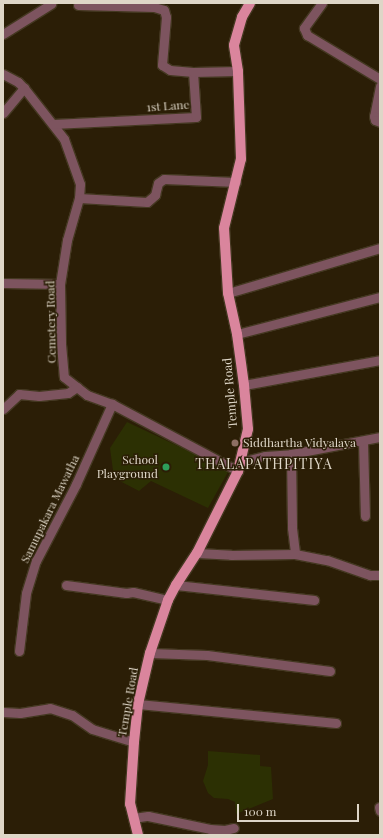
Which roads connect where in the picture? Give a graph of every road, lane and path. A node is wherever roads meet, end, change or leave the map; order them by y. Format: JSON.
{"nodes":[{"id":1,"x":250,"y":3,"type":"edge"},
{"id":2,"x":322,"y":3,"type":"edge"},
{"id":3,"x":51,"y":4,"type":"edge"},
{"id":4,"x":78,"y":6,"type":"dead end"},
{"id":5,"x":3,"y":34,"type":"edge"},
{"id":6,"x":238,"y":71,"type":"junction"},
{"id":7,"x":193,"y":72,"type":"junction"},
{"id":8,"x":3,"y":74,"type":"edge"},
{"id":9,"x":380,"y":79,"type":"edge"},
{"id":10,"x":380,"y":86,"type":"edge"},
{"id":11,"x":24,"y":88,"type":"junction"},
{"id":12,"x":3,"y":113,"type":"edge"},
{"id":13,"x":380,"y":122,"type":"edge"},
{"id":14,"x":53,"y":124,"type":"junction"},
{"id":15,"x":236,"y":182,"type":"junction"},
{"id":16,"x":79,"y":198,"type":"junction"},
{"id":17,"x":380,"y":248,"type":"edge"},
{"id":18,"x":3,"y":283,"type":"edge"},
{"id":19,"x":60,"y":284,"type":"junction"},
{"id":20,"x":228,"y":293,"type":"junction"},
{"id":21,"x":380,"y":297,"type":"edge"},
{"id":22,"x":237,"y":334,"type":"junction"},
{"id":23,"x":380,"y":360,"type":"edge"},
{"id":24,"x":244,"y":385,"type":"junction"},
{"id":25,"x":76,"y":387,"type":"junction"},
{"id":26,"x":112,"y":404,"type":"junction"},
{"id":27,"x":3,"y":409,"type":"edge"},
{"id":28,"x":380,"y":437,"type":"edge"},
{"id":29,"x":363,"y":441,"type":"junction"},
{"id":30,"x":291,"y":454,"type":"junction"},
{"id":31,"x":240,"y":467,"type":"junction"},
{"id":32,"x":365,"y":516,"type":"dead end"},
{"id":33,"x":197,"y":553,"type":"junction"},
{"id":34,"x":295,"y":554,"type":"junction"},
{"id":35,"x":380,"y":575,"type":"edge"},
{"id":36,"x":66,"y":585,"type":"dead end"},
{"id":37,"x":176,"y":585,"type":"junction"},
{"id":38,"x":168,"y":600,"type":"junction"},
{"id":39,"x":314,"y":600,"type":"dead end"},
{"id":40,"x":19,"y":651,"type":"dead end"},
{"id":41,"x":150,"y":653,"type":"junction"},
{"id":42,"x":330,"y":671,"type":"dead end"},
{"id":43,"x":138,"y":704,"type":"junction"},
{"id":44,"x":3,"y":712,"type":"edge"},
{"id":45,"x":336,"y":723,"type":"dead end"},
{"id":46,"x":134,"y":742,"type":"junction"},
{"id":47,"x":133,"y":818,"type":"junction"},
{"id":48,"x":234,"y":828,"type":"dead end"},
{"id":49,"x":138,"y":835,"type":"edge"}],
"edges":[{"from":1,"to":6,"type":"main road","name":"Temple Road"},
{"from":2,"to":9,"type":"street"},
{"from":3,"to":5,"type":"street"},
{"from":4,"to":7,"type":"street"},
{"from":6,"to":7,"type":"street"},
{"from":6,"to":15,"type":"main road","name":"Temple Road"},
{"from":7,"to":14,"type":"street","name":"1st Lane"},
{"from":8,"to":11,"type":"street","name":"Cemetery Road"},
{"from":10,"to":13,"type":"street"},
{"from":11,"to":12,"type":"street"},
{"from":11,"to":14,"type":"street","name":"Cemetery Road"},
{"from":14,"to":16,"type":"street","name":"Cemetery Road"},
{"from":15,"to":16,"type":"street"},
{"from":15,"to":20,"type":"main road","name":"Temple Road"},
{"from":16,"to":19,"type":"street","name":"Cemetery Road"},
{"from":17,"to":20,"type":"street"},
{"from":18,"to":19,"type":"street"},
{"from":19,"to":25,"type":"street","name":"Cemetery Road"},
{"from":20,"to":22,"type":"main road","name":"Temple Road"},
{"from":21,"to":22,"type":"street"},
{"from":22,"to":24,"type":"main road","name":"Temple Road"},
{"from":23,"to":24,"type":"street"},
{"from":24,"to":31,"type":"main road","name":"Temple Road"},
{"from":25,"to":26,"type":"street","name":"Cemetery Road"},
{"from":25,"to":27,"type":"street"},
{"from":26,"to":31,"type":"street","name":"Cemetery Road"},
{"from":26,"to":40,"type":"street","name":"Samupakara Mawatha"},
{"from":28,"to":29,"type":"street"},
{"from":29,"to":30,"type":"street"},
{"from":29,"to":32,"type":"street"},
{"from":30,"to":31,"type":"street"},
{"from":30,"to":34,"type":"street"},
{"from":31,"to":33,"type":"main road","name":"Temple Road"},
{"from":33,"to":34,"type":"street"},
{"from":33,"to":37,"type":"main road","name":"Temple Road"},
{"from":34,"to":35,"type":"street"},
{"from":36,"to":38,"type":"street"},
{"from":37,"to":38,"type":"main road","name":"Temple Road"},
{"from":37,"to":39,"type":"street"},
{"from":38,"to":41,"type":"main road","name":"Temple Road"},
{"from":41,"to":42,"type":"street"},
{"from":41,"to":43,"type":"main road","name":"Temple Road"},
{"from":43,"to":45,"type":"street"},
{"from":43,"to":46,"type":"main road","name":"Temple Road"},
{"from":44,"to":46,"type":"street"},
{"from":46,"to":47,"type":"main road","name":"Temple Road"},
{"from":47,"to":48,"type":"street"},
{"from":47,"to":49,"type":"main road","name":"Temple Road"}]}
